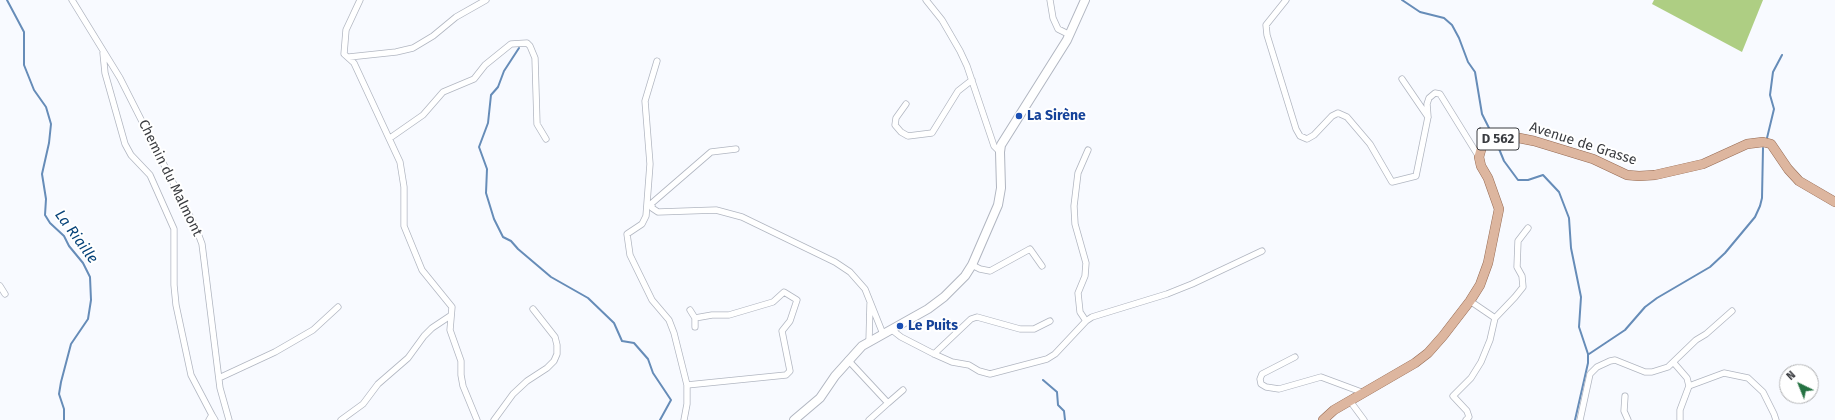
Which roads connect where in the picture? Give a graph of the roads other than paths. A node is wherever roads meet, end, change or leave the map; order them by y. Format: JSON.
{"nodes":[{"id":1,"x":72,"y":0,"type":"edge"},
{"id":2,"x":360,"y":0,"type":"edge"},
{"id":3,"x":486,"y":0,"type":"edge"},
{"id":4,"x":926,"y":0,"type":"edge"},
{"id":5,"x":1050,"y":0,"type":"edge"},
{"id":6,"x":1084,"y":0,"type":"edge"},
{"id":7,"x":1286,"y":0,"type":"edge"},
{"id":8,"x":1070,"y":35,"type":"junction"},
{"id":9,"x":103,"y":53,"type":"junction"},
{"id":10,"x":349,"y":57,"type":"junction"},
{"id":11,"x":657,"y":61,"type":"dead end"},
{"id":12,"x":1402,"y":79,"type":"dead end"},
{"id":13,"x":972,"y":80,"type":"junction"},
{"id":14,"x":906,"y":104,"type":"dead end"},
{"id":15,"x":1428,"y":117,"type":"junction"},
{"id":16,"x":390,"y":138,"type":"junction"},
{"id":17,"x":546,"y":138,"type":"dead end"},
{"id":18,"x":736,"y":148,"type":"dead end"},
{"id":19,"x":1088,"y":150,"type":"dead end"},
{"id":20,"x":1000,"y":152,"type":"junction"},
{"id":21,"x":1479,"y":157,"type":"junction"},
{"id":22,"x":1835,"y":202,"type":"edge"},
{"id":23,"x":1528,"y":228,"type":"dead end"},
{"id":24,"x":1262,"y":251,"type":"dead end"},
{"id":25,"x":972,"y":265,"type":"junction"},
{"id":26,"x":1042,"y":266,"type":"dead end"},
{"id":27,"x":0,"y":286,"type":"edge"},
{"id":28,"x":5,"y":294,"type":"dead end"},
{"id":29,"x":870,"y":301,"type":"junction"},
{"id":30,"x":1470,"y":301,"type":"junction"},
{"id":31,"x":338,"y":307,"type":"dead end"},
{"id":32,"x":533,"y":309,"type":"dead end"},
{"id":33,"x":690,"y":310,"type":"dead end"},
{"id":34,"x":1732,"y":311,"type":"dead end"},
{"id":35,"x":450,"y":316,"type":"junction"},
{"id":36,"x":695,"y":318,"type":"junction"},
{"id":37,"x":1495,"y":318,"type":"junction"},
{"id":38,"x":1050,"y":321,"type":"dead end"},
{"id":39,"x":1086,"y":321,"type":"junction"},
{"id":40,"x":695,"y":327,"type":"dead end"},
{"id":41,"x":892,"y":330,"type":"junction"},
{"id":42,"x":883,"y":334,"type":"junction"},
{"id":43,"x":869,"y":341,"type":"junction"},
{"id":44,"x":934,"y":354,"type":"junction"},
{"id":45,"x":1295,"y":357,"type":"dead end"},
{"id":46,"x":848,"y":360,"type":"junction"},
{"id":47,"x":1674,"y":363,"type":"junction"},
{"id":48,"x":219,"y":378,"type":"junction"},
{"id":49,"x":687,"y":385,"type":"junction"},
{"id":50,"x":1689,"y":386,"type":"junction"},
{"id":51,"x":903,"y":390,"type":"dead end"},
{"id":52,"x":1364,"y":393,"type":"junction"},
{"id":53,"x":1625,"y":396,"type":"dead end"},
{"id":54,"x":1350,"y":402,"type":"junction"},
{"id":55,"x":888,"y":403,"type":"junction"},
{"id":56,"x":212,"y":418,"type":"edge"},
{"id":57,"x":229,"y":420,"type":"edge"},
{"id":58,"x":341,"y":420,"type":"edge"},
{"id":59,"x":477,"y":420,"type":"edge"},
{"id":60,"x":494,"y":420,"type":"edge"},
{"id":61,"x":684,"y":420,"type":"edge"},
{"id":62,"x":794,"y":420,"type":"edge"},
{"id":63,"x":869,"y":420,"type":"edge"},
{"id":64,"x":1322,"y":420,"type":"edge"},
{"id":65,"x":1364,"y":420,"type":"edge"},
{"id":66,"x":1466,"y":420,"type":"edge"},
{"id":67,"x":1580,"y":420,"type":"edge"},
{"id":68,"x":1628,"y":420,"type":"edge"},
{"id":69,"x":1680,"y":420,"type":"edge"},
{"id":70,"x":1776,"y":420,"type":"edge"}],
"edges":[{"from":1,"to":9,"type":"street","name":"Chemin du Malmont"},
{"from":2,"to":10,"type":"street"},
{"from":3,"to":10,"type":"street"},
{"from":4,"to":13,"type":"street"},
{"from":5,"to":8,"type":"street"},
{"from":6,"to":8,"type":"street"},
{"from":7,"to":15,"type":"street"},
{"from":8,"to":20,"type":"street"},
{"from":9,"to":48,"type":"street","name":"Chemin du Malmont"},
{"from":9,"to":56,"type":"street"},
{"from":10,"to":16,"type":"street"},
{"from":11,"to":49,"type":"street"},
{"from":12,"to":15,"type":"street"},
{"from":13,"to":14,"type":"street"},
{"from":13,"to":20,"type":"street"},
{"from":15,"to":21,"type":"street"},
{"from":16,"to":17,"type":"street"},
{"from":16,"to":35,"type":"street"},
{"from":18,"to":29,"type":"street"},
{"from":19,"to":39,"type":"street"},
{"from":20,"to":25,"type":"street"},
{"from":21,"to":22,"type":"main road","name":"Avenue de Grasse","number":"D 562"},
{"from":21,"to":30,"type":"main road","number":"D 562"},
{"from":23,"to":37,"type":"street"},
{"from":24,"to":39,"type":"street"},
{"from":25,"to":26,"type":"street"},
{"from":25,"to":41,"type":"street"},
{"from":27,"to":28,"type":"street"},
{"from":29,"to":42,"type":"street"},
{"from":29,"to":43,"type":"street"},
{"from":30,"to":37,"type":"street"},
{"from":30,"to":52,"type":"main road","number":"D 562"},
{"from":31,"to":48,"type":"street"},
{"from":32,"to":60,"type":"street"},
{"from":33,"to":36,"type":"street"},
{"from":34,"to":47,"type":"street"},
{"from":35,"to":58,"type":"street"},
{"from":35,"to":59,"type":"street"},
{"from":36,"to":40,"type":"street"},
{"from":36,"to":49,"type":"street"},
{"from":37,"to":66,"type":"street"},
{"from":38,"to":44,"type":"street"},
{"from":39,"to":44,"type":"street"},
{"from":41,"to":42,"type":"street"},
{"from":41,"to":44,"type":"street"},
{"from":42,"to":43,"type":"street"},
{"from":43,"to":46,"type":"street"},
{"from":45,"to":52,"type":"street"},
{"from":46,"to":55,"type":"street"},
{"from":46,"to":62,"type":"street"},
{"from":47,"to":50,"type":"street"},
{"from":47,"to":67,"type":"street"},
{"from":48,"to":57,"type":"street","name":"Chemin du Malmont"},
{"from":49,"to":61,"type":"street"},
{"from":50,"to":69,"type":"street"},
{"from":50,"to":70,"type":"street"},
{"from":51,"to":55,"type":"street"},
{"from":52,"to":54,"type":"main road","number":"D 562"},
{"from":53,"to":68,"type":"street"},
{"from":54,"to":64,"type":"main road","number":"D 562"},
{"from":54,"to":65,"type":"street"},
{"from":55,"to":63,"type":"street"}]}
